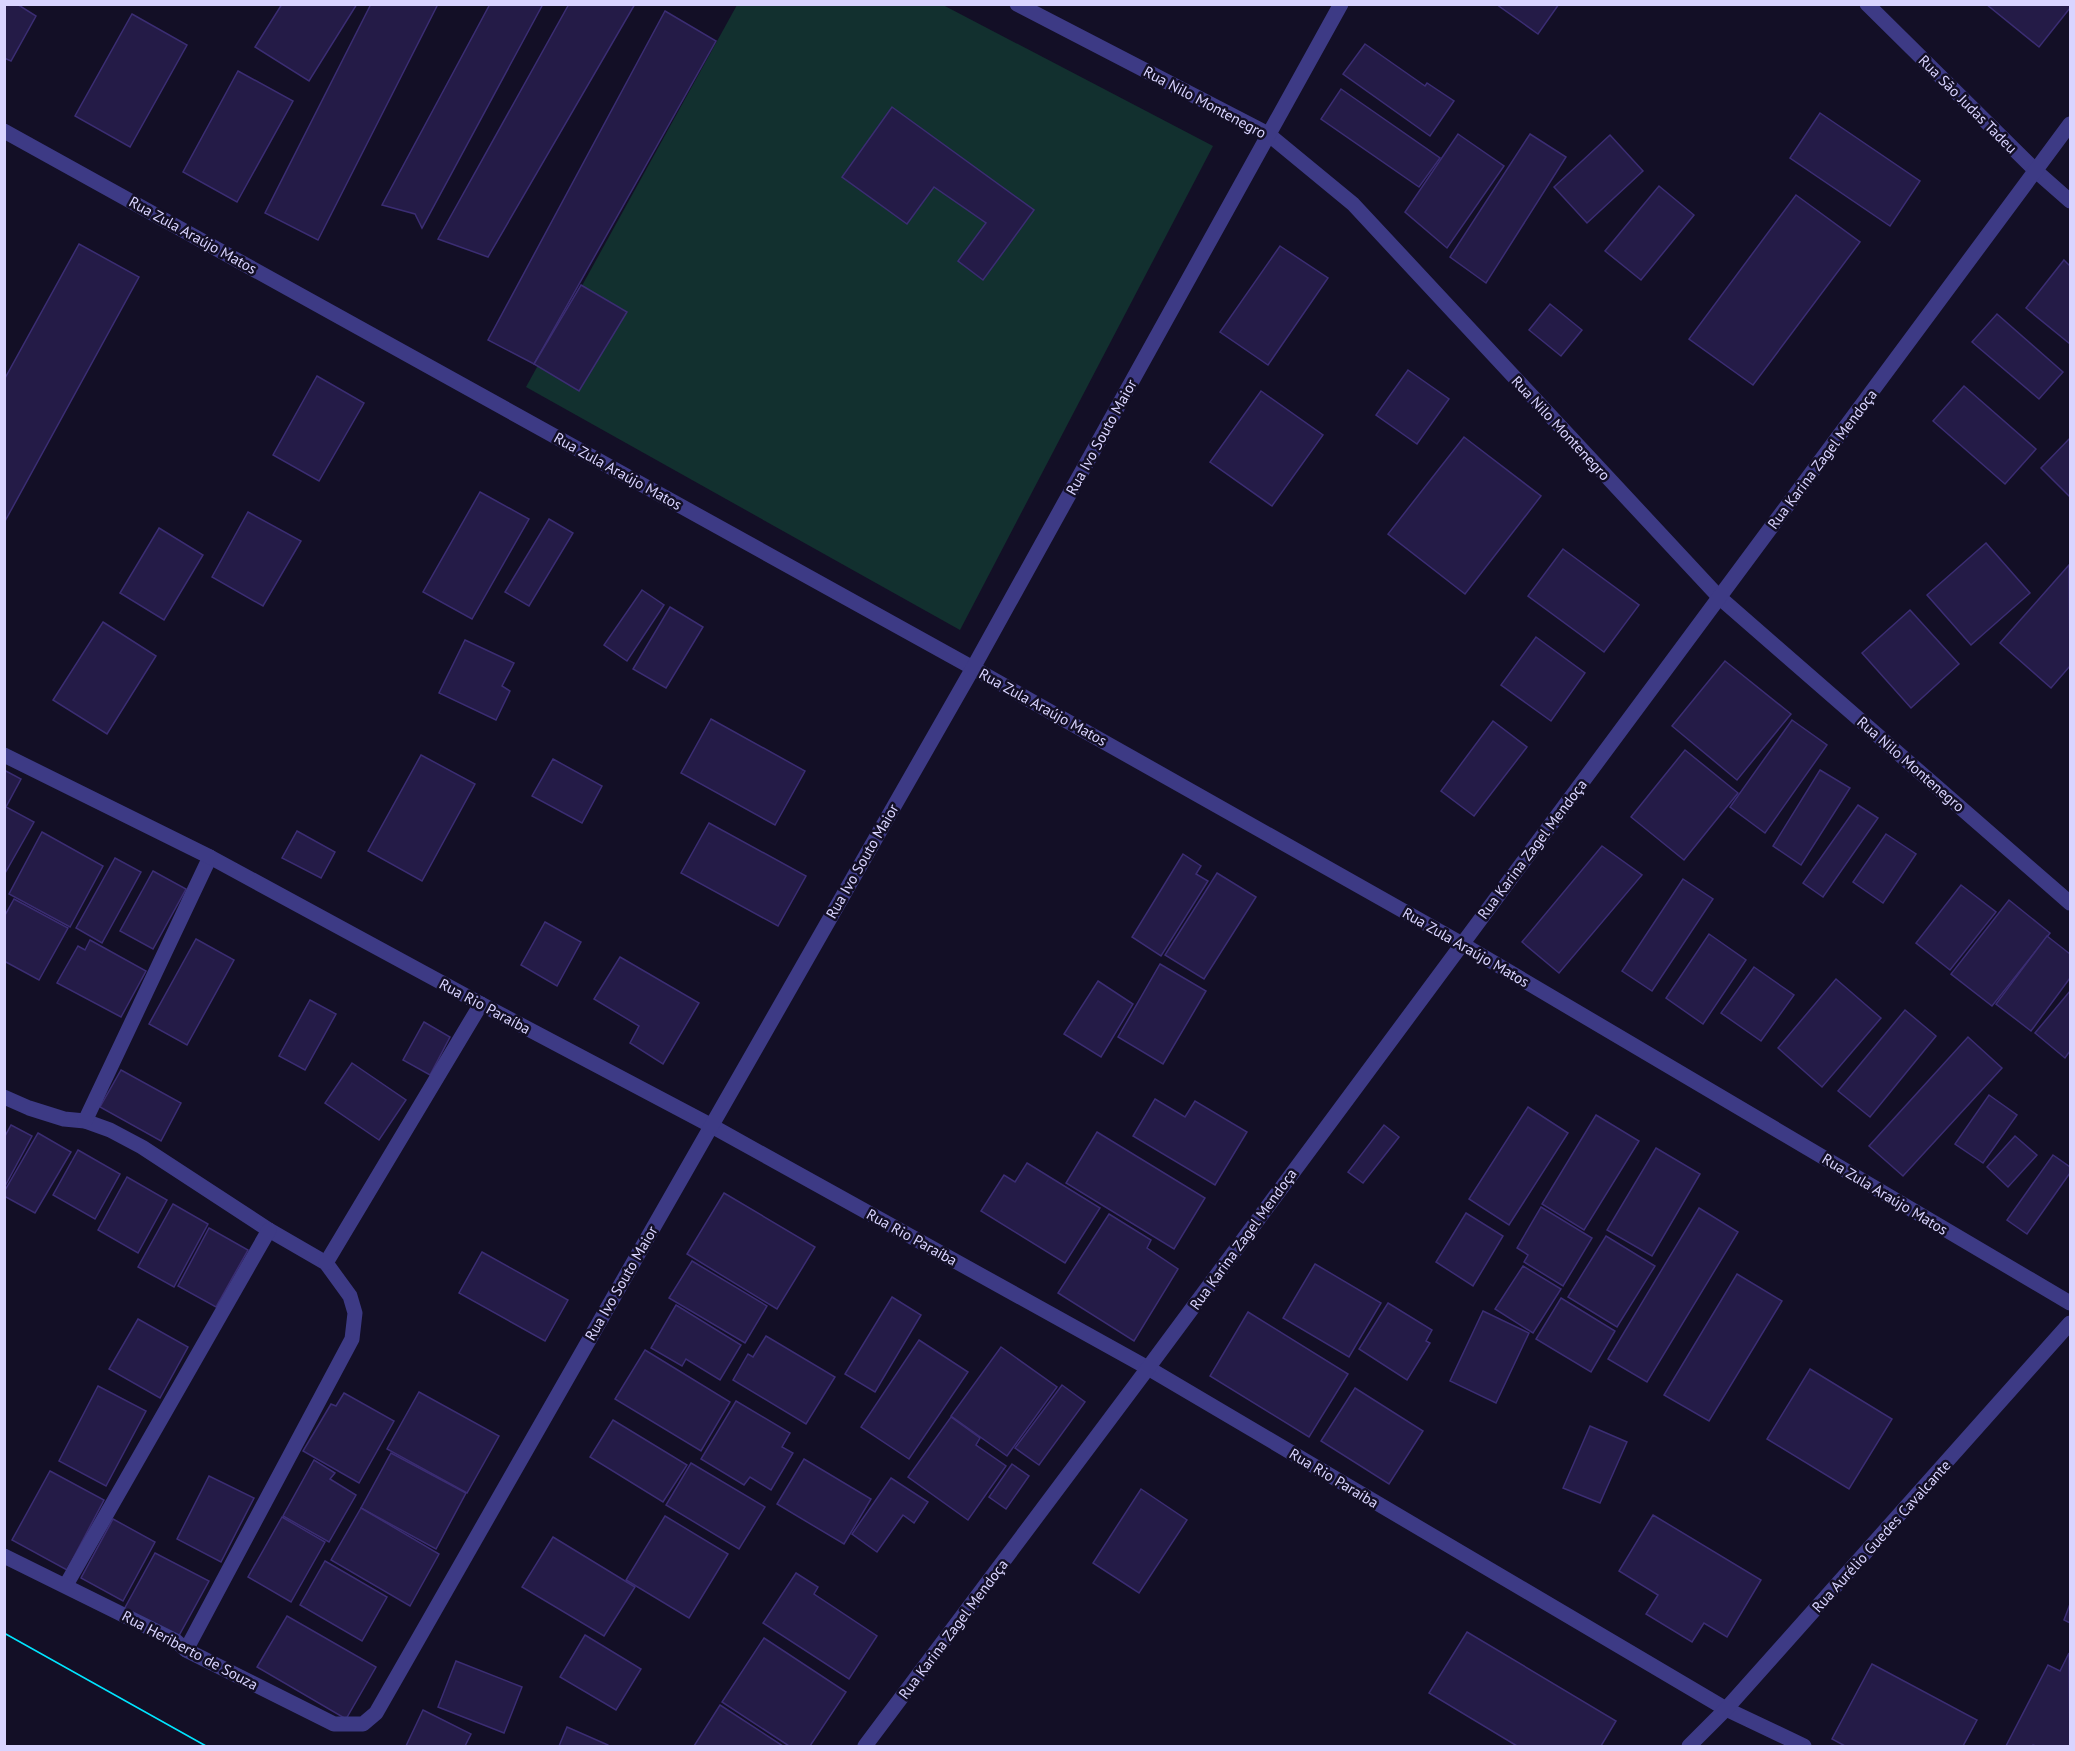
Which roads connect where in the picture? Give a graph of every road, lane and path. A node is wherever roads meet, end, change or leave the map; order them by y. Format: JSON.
{"nodes":[{"id":1,"x":1017,"y":4,"type":"edge"},
{"id":2,"x":1341,"y":4,"type":"edge"},
{"id":3,"x":1867,"y":4,"type":"edge"},
{"id":4,"x":2070,"y":124,"type":"edge"},
{"id":5,"x":4,"y":131,"type":"edge"},
{"id":6,"x":1268,"y":134,"type":"junction"},
{"id":7,"x":2036,"y":171,"type":"junction"},
{"id":8,"x":2070,"y":201,"type":"edge"},
{"id":9,"x":1719,"y":597,"type":"junction"},
{"id":10,"x":973,"y":668,"type":"junction"},
{"id":11,"x":4,"y":755,"type":"edge"},
{"id":12,"x":210,"y":857,"type":"junction"},
{"id":13,"x":2070,"y":903,"type":"edge"},
{"id":14,"x":1462,"y":944,"type":"junction"},
{"id":15,"x":481,"y":1004,"type":"junction"},
{"id":16,"x":4,"y":1097,"type":"edge"},
{"id":17,"x":85,"y":1121,"type":"junction"},
{"id":18,"x":710,"y":1125,"type":"junction"},
{"id":19,"x":269,"y":1230,"type":"junction"},
{"id":20,"x":326,"y":1263,"type":"junction"},
{"id":21,"x":2070,"y":1303,"type":"edge"},
{"id":22,"x":2070,"y":1323,"type":"edge"},
{"id":23,"x":1148,"y":1368,"type":"junction"},
{"id":24,"x":4,"y":1556,"type":"edge"},
{"id":25,"x":66,"y":1585,"type":"junction"},
{"id":26,"x":186,"y":1650,"type":"junction"},
{"id":27,"x":1726,"y":1709,"type":"junction"},
{"id":28,"x":376,"y":1713,"type":"joint"},
{"id":29,"x":865,"y":1746,"type":"edge"},
{"id":30,"x":1689,"y":1746,"type":"edge"},
{"id":31,"x":1804,"y":1746,"type":"edge"}],
"edges":[{"from":1,"to":6,"type":"street","name":"Rua Nilo Montenegro"},
{"from":2,"to":6,"type":"street","name":"Rua Ivo Souto Maior"},
{"from":3,"to":7,"type":"street","name":"Rua São Judas Tadeu"},
{"from":4,"to":7,"type":"street","name":"Rua Karina Zagel Mendoça"},
{"from":5,"to":10,"type":"street","name":"Rua Zula Araújo Matos"},
{"from":6,"to":9,"type":"street","name":"Rua Nilo Montenegro"},
{"from":6,"to":10,"type":"street","name":"Rua Ivo Souto Maior"},
{"from":7,"to":8,"type":"street","name":"Rua São Judas Tadeu"},
{"from":7,"to":9,"type":"street","name":"Rua Karina Zagel Mendoça"},
{"from":9,"to":13,"type":"street","name":"Rua Nilo Montenegro"},
{"from":9,"to":14,"type":"street","name":"Rua Karina Zagel Mendoça"},
{"from":10,"to":14,"type":"street","name":"Rua Zula Araújo Matos"},
{"from":10,"to":18,"type":"street","name":"Rua Ivo Souto Maior"},
{"from":11,"to":12,"type":"street","name":"Rua Rio Paraíba"},
{"from":12,"to":15,"type":"street","name":"Rua Rio Paraíba"},
{"from":12,"to":17,"type":"street"},
{"from":14,"to":21,"type":"street","name":"Rua Zula Araújo Matos"},
{"from":14,"to":23,"type":"street","name":"Rua Karina Zagel Mendoça"},
{"from":15,"to":18,"type":"street","name":"Rua Rio Paraíba"},
{"from":15,"to":20,"type":"street"},
{"from":16,"to":17,"type":"street"},
{"from":17,"to":19,"type":"street"},
{"from":18,"to":23,"type":"street","name":"Rua Rio Paraíba"},
{"from":18,"to":28,"type":"street","name":"Rua Ivo Souto Maior"},
{"from":19,"to":20,"type":"street"},
{"from":19,"to":25,"type":"street"},
{"from":20,"to":26,"type":"street"},
{"from":22,"to":27,"type":"street","name":"Rua Aurélio Guedes Cavalcante"},
{"from":23,"to":27,"type":"street","name":"Rua Rio Paraíba"},
{"from":23,"to":29,"type":"street","name":"Rua Karina Zagel Mendoça"},
{"from":24,"to":25,"type":"street","name":"Rua Heriberto de Souza"},
{"from":25,"to":26,"type":"street","name":"Rua Heriberto de Souza"},
{"from":26,"to":28,"type":"street","name":"Rua Heriberto de Souza"},
{"from":27,"to":30,"type":"street","name":"Rua Aurélio Guedes Cavalcante"},
{"from":27,"to":31,"type":"street","name":"Rua Rio Paraíba"}]}
